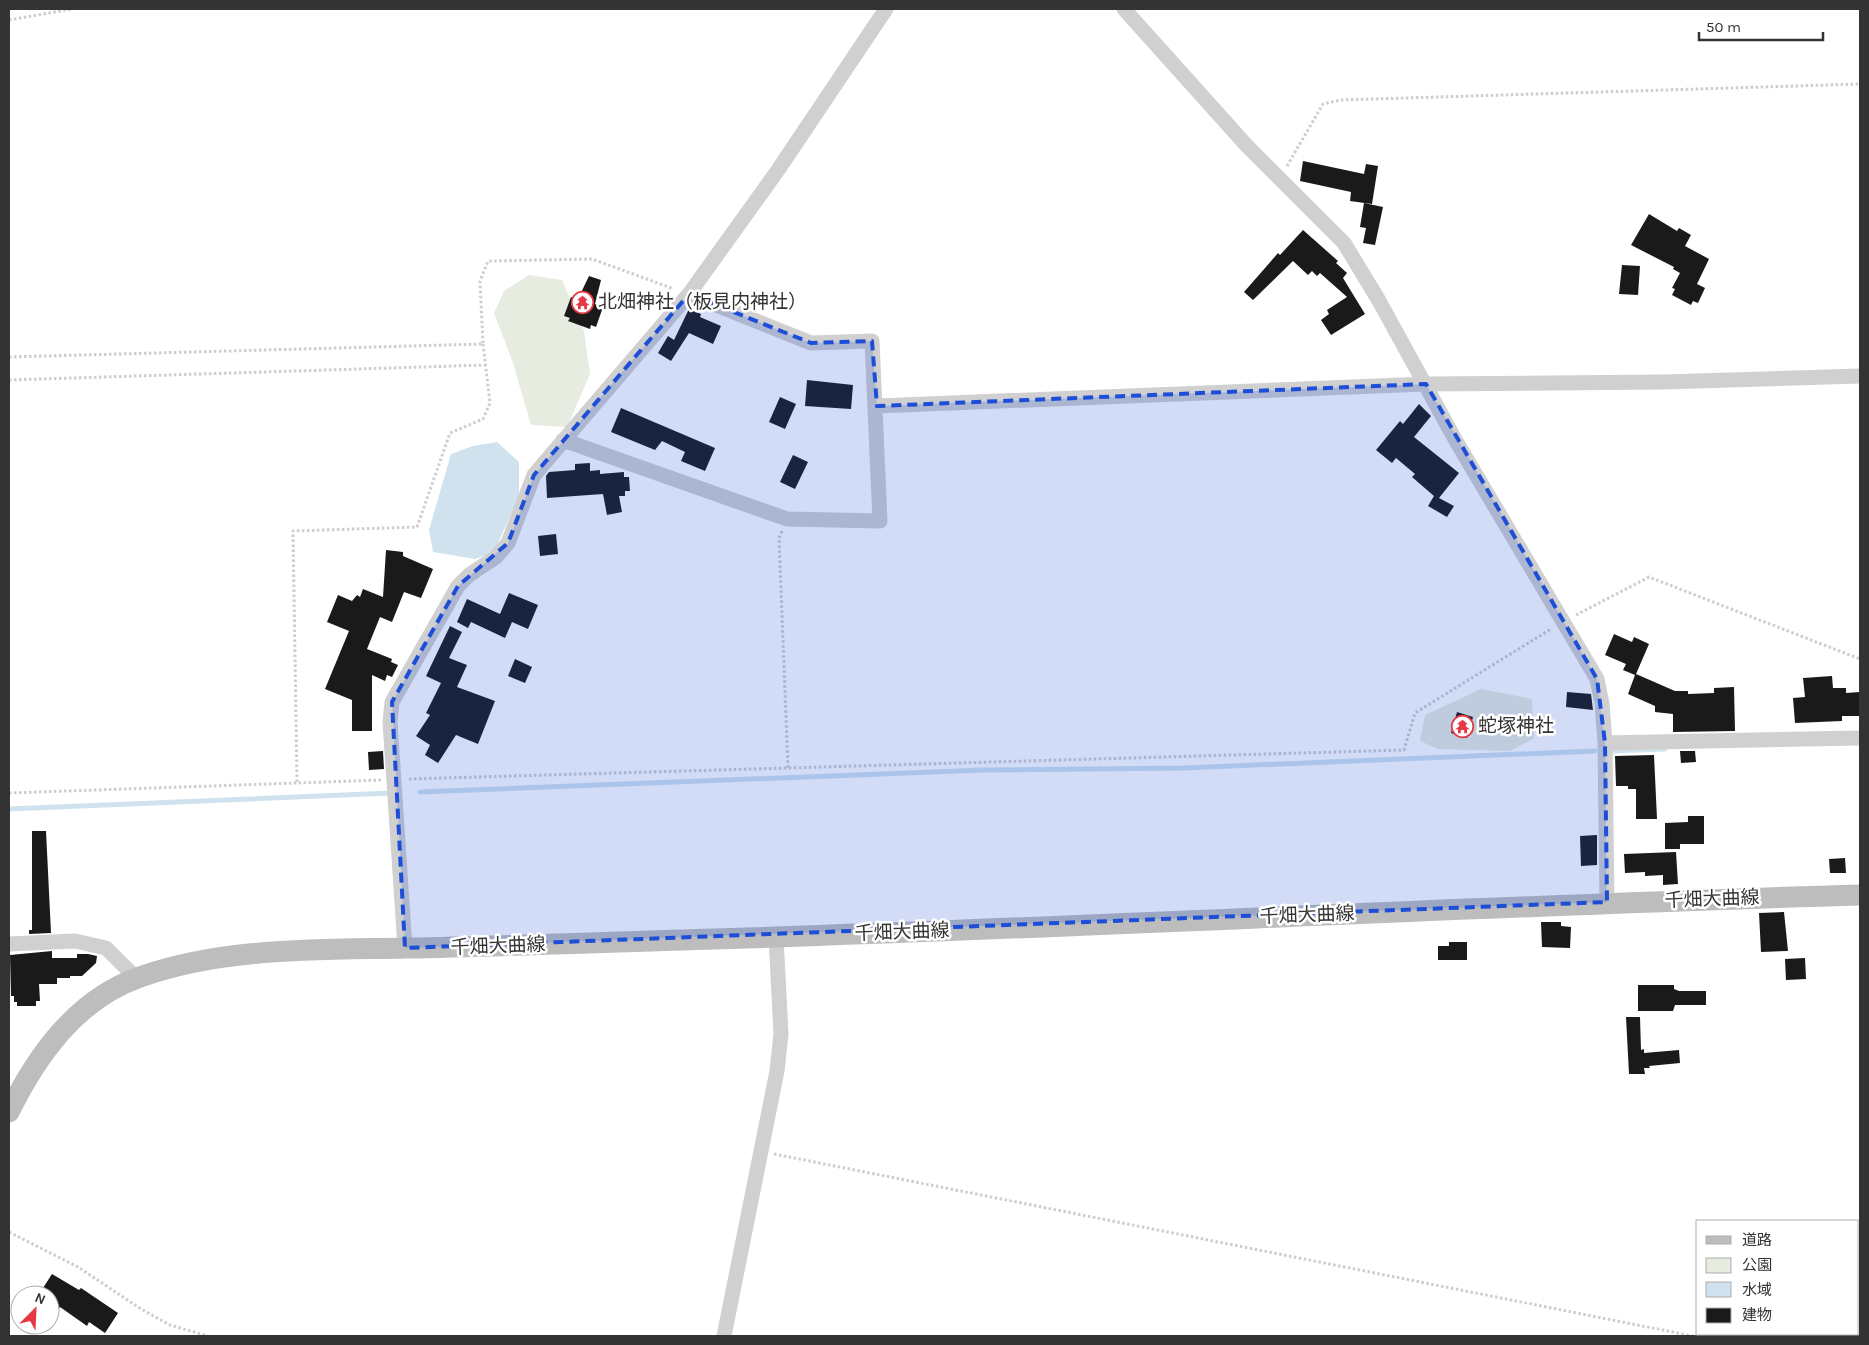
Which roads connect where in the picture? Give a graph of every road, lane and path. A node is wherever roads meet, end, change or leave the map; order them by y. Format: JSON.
{"nodes":[{"id":1,"x":72,"y":9,"type":"edge"},
{"id":2,"x":886,"y":9,"type":"edge"},
{"id":3,"x":1124,"y":9,"type":"edge"},
{"id":4,"x":9,"y":20,"type":"edge"},
{"id":5,"x":1860,"y":84,"type":"edge"},
{"id":6,"x":1279,"y":179,"type":"junction"},
{"id":7,"x":689,"y":294,"type":"junction"},
{"id":8,"x":483,"y":344,"type":"junction"},
{"id":9,"x":9,"y":357,"type":"edge"},
{"id":10,"x":486,"y":365,"type":"junction"},
{"id":11,"x":1860,"y":376,"type":"edge"},
{"id":12,"x":9,"y":380,"type":"edge"},
{"id":13,"x":1426,"y":384,"type":"junction"},
{"id":14,"x":877,"y":406,"type":"junction"},
{"id":15,"x":563,"y":440,"type":"junction"},
{"id":16,"x":787,"y":519,"type":"junction"},
{"id":17,"x":1562,"y":623,"type":"junction"},
{"id":18,"x":1860,"y":659,"type":"edge"},
{"id":19,"x":1860,"y":738,"type":"edge"},
{"id":20,"x":1605,"y":743,"type":"junction"},
{"id":21,"x":788,"y":768,"type":"junction"},
{"id":22,"x":394,"y":780,"type":"junction"},
{"id":23,"x":297,"y":783,"type":"junction"},
{"id":24,"x":9,"y":793,"type":"edge"},
{"id":25,"x":1860,"y":895,"type":"edge"},
{"id":26,"x":1608,"y":902,"type":"junction"},
{"id":27,"x":776,"y":937,"type":"junction"},
{"id":28,"x":9,"y":944,"type":"edge"},
{"id":29,"x":405,"y":948,"type":"junction"},
{"id":30,"x":136,"y":978,"type":"junction"},
{"id":31,"x":9,"y":1112,"type":"edge"},
{"id":32,"x":762,"y":1152,"type":"junction"},
{"id":33,"x":9,"y":1232,"type":"edge"},
{"id":34,"x":208,"y":1336,"type":"edge"},
{"id":35,"x":724,"y":1336,"type":"edge"},
{"id":36,"x":1693,"y":1336,"type":"edge"},
{"id":37,"x":1835,"y":1336,"type":"edge"},
{"id":38,"x":1860,"y":1336,"type":"edge"}],
"edges":[{"from":1,"to":4,"type":"path"},
{"from":2,"to":7,"type":"street"},
{"from":3,"to":6,"type":"street"},
{"from":5,"to":6,"type":"path"},
{"from":6,"to":13,"type":"street"},
{"from":7,"to":8,"type":"path"},
{"from":7,"to":14,"type":"street"},
{"from":7,"to":15,"type":"street"},
{"from":8,"to":9,"type":"path"},
{"from":8,"to":10,"type":"path"},
{"from":10,"to":12,"type":"path"},
{"from":10,"to":23,"type":"path"},
{"from":11,"to":13,"type":"street"},
{"from":13,"to":14,"type":"street"},
{"from":13,"to":17,"type":"street"},
{"from":14,"to":16,"type":"street"},
{"from":15,"to":16,"type":"street"},
{"from":15,"to":22,"type":"street"},
{"from":16,"to":21,"type":"path"},
{"from":17,"to":18,"type":"path"},
{"from":17,"to":20,"type":"street"},
{"from":17,"to":21,"type":"path"},
{"from":19,"to":20,"type":"street"},
{"from":20,"to":26,"type":"street"},
{"from":21,"to":22,"type":"path"},
{"from":22,"to":23,"type":"path"},
{"from":22,"to":29,"type":"street"},
{"from":23,"to":24,"type":"path"},
{"from":25,"to":26,"type":"main road","name":"千畑大曲線"},
{"from":26,"to":27,"type":"main road","name":"千畑大曲線"},
{"from":27,"to":29,"type":"main road","name":"千畑大曲線"},
{"from":27,"to":32,"type":"street"},
{"from":28,"to":30,"type":"street"},
{"from":29,"to":30,"type":"main road","name":"千畑大曲線"},
{"from":30,"to":31,"type":"main road","name":"千畑大曲線"},
{"from":32,"to":35,"type":"street"},
{"from":32,"to":36,"type":"path"},
{"from":33,"to":34,"type":"path"},
{"from":37,"to":38,"type":"path"}]}
